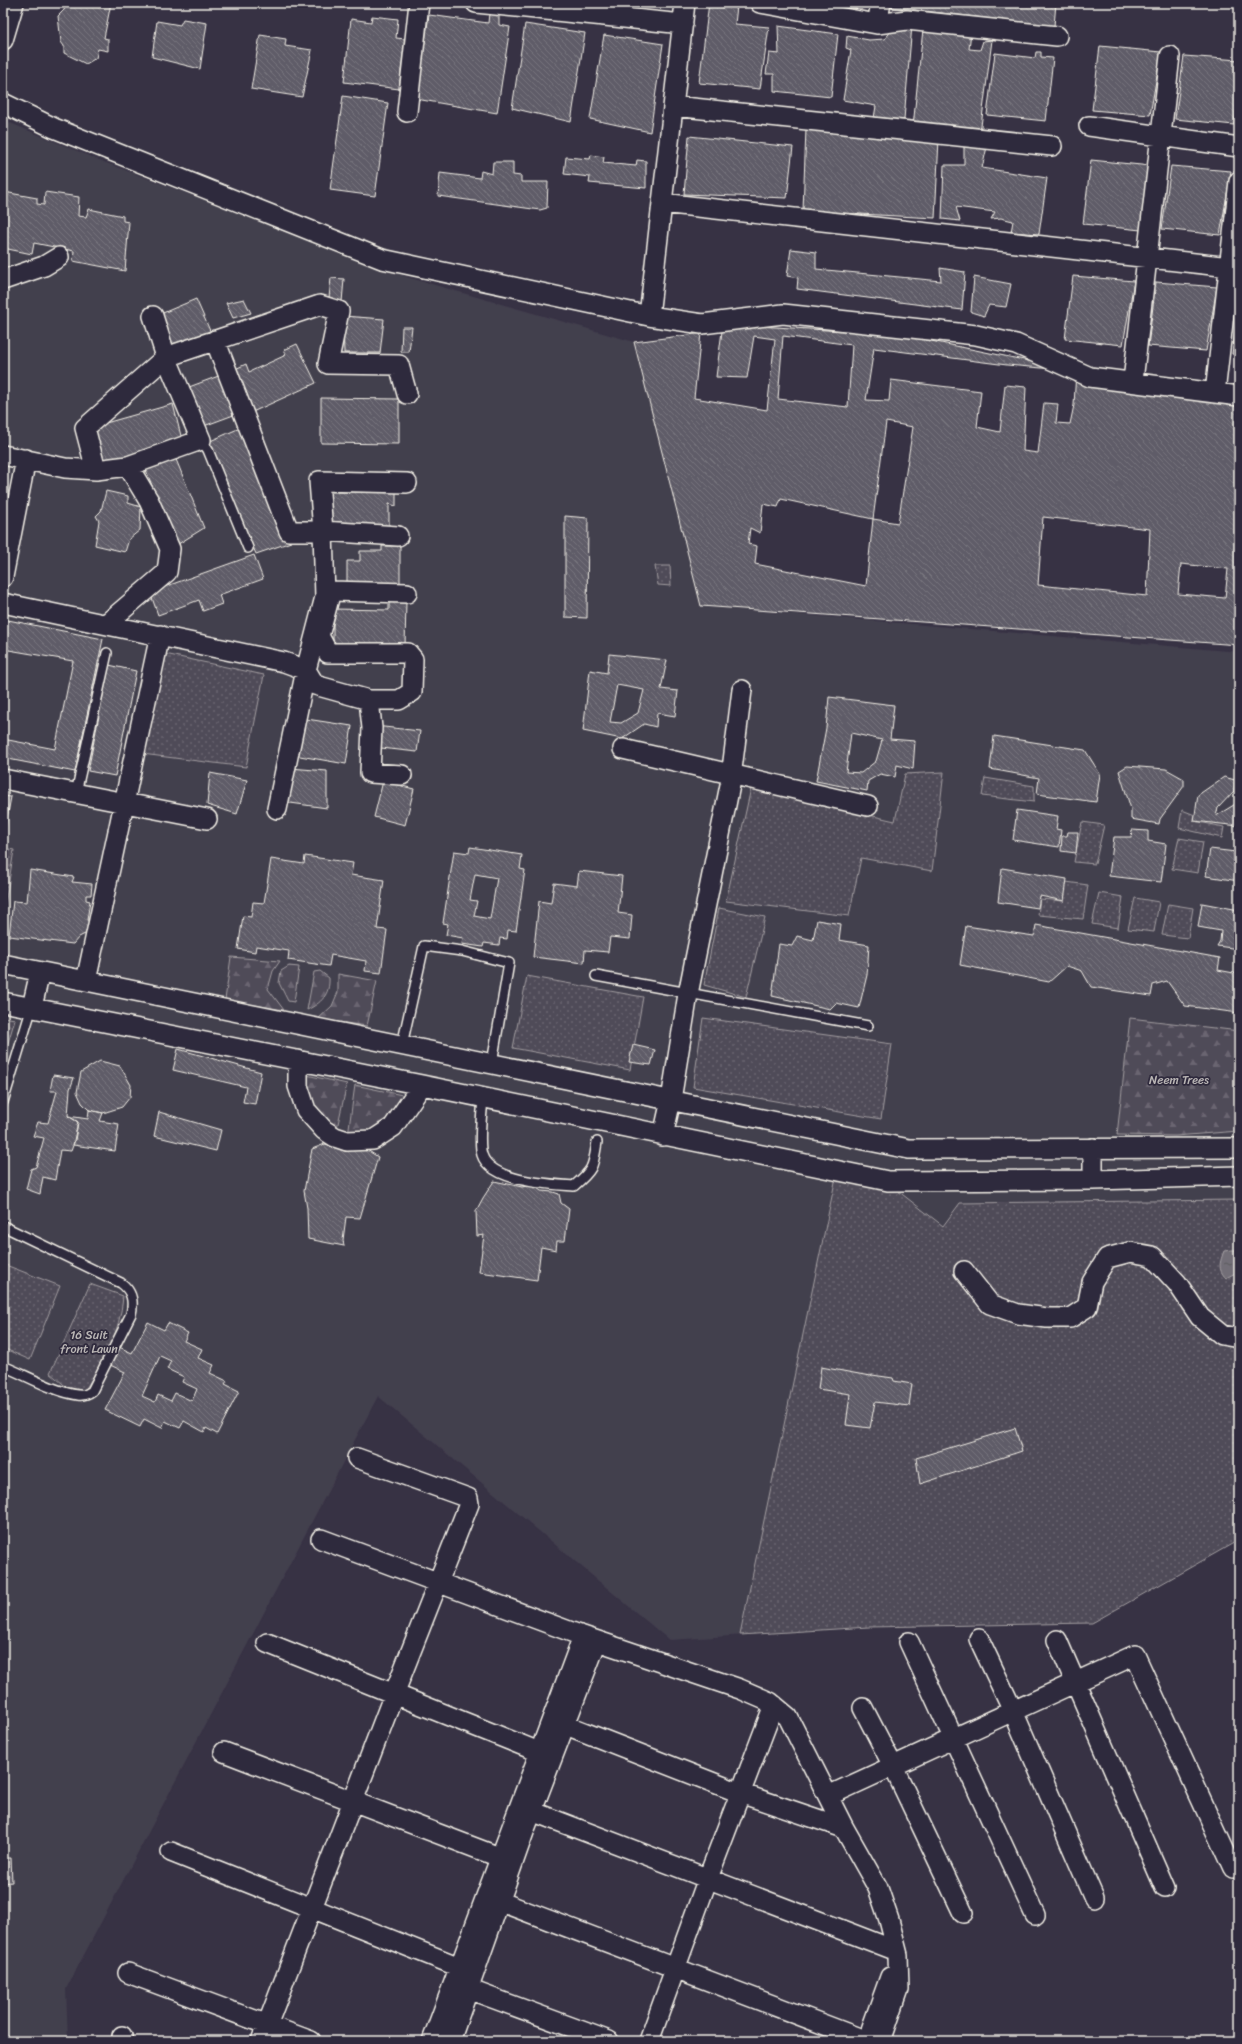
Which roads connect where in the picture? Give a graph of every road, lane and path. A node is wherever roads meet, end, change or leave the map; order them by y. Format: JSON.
{"nodes":[{"id":1,"x":14,"y":3,"type":"edge"},
{"id":2,"x":419,"y":3,"type":"edge"},
{"id":3,"x":476,"y":3,"type":"edge"},
{"id":4,"x":685,"y":3,"type":"edge"},
{"id":5,"x":760,"y":3,"type":"edge"},
{"id":6,"x":881,"y":3,"type":"edge"},
{"id":7,"x":683,"y":24,"type":"junction"},
{"id":8,"x":877,"y":24,"type":"junction"},
{"id":9,"x":1057,"y":36,"type":"dead end"},
{"id":10,"x":3,"y":40,"type":"edge"},
{"id":11,"x":1170,"y":56,"type":"dead end"},
{"id":12,"x":3,"y":103,"type":"edge"},
{"id":13,"x":674,"y":106,"type":"junction"},
{"id":14,"x":407,"y":112,"type":"dead end"},
{"id":15,"x":1089,"y":126,"type":"dead end"},
{"id":16,"x":1160,"y":136,"type":"junction"},
{"id":17,"x":1052,"y":146,"type":"dead end"},
{"id":18,"x":1239,"y":147,"type":"edge"},
{"id":19,"x":1239,"y":181,"type":"edge"},
{"id":20,"x":662,"y":203,"type":"junction"},
{"id":21,"x":59,"y":257,"type":"dead end"},
{"id":22,"x":1146,"y":258,"type":"junction"},
{"id":23,"x":1234,"y":267,"type":"edge"},
{"id":24,"x":3,"y":280,"type":"edge"},
{"id":25,"x":153,"y":316,"type":"dead end"},
{"id":26,"x":649,"y":316,"type":"junction"},
{"id":27,"x":215,"y":340,"type":"junction"},
{"id":28,"x":166,"y":357,"type":"junction"},
{"id":29,"x":1133,"y":381,"type":"junction"},
{"id":30,"x":1215,"y":393,"type":"junction"},
{"id":31,"x":407,"y":394,"type":"dead end"},
{"id":32,"x":1239,"y":396,"type":"edge"},
{"id":33,"x":202,"y":440,"type":"junction"},
{"id":34,"x":3,"y":454,"type":"edge"},
{"id":35,"x":26,"y":459,"type":"junction"},
{"id":36,"x":128,"y":466,"type":"junction"},
{"id":37,"x":96,"y":470,"type":"junction"},
{"id":38,"x":407,"y":483,"type":"dead end"},
{"id":39,"x":323,"y":531,"type":"junction"},
{"id":40,"x":398,"y":536,"type":"dead end"},
{"id":41,"x":248,"y":548,"type":"dead end"},
{"id":42,"x":3,"y":577,"type":"edge"},
{"id":43,"x":407,"y":593,"type":"dead end"},
{"id":44,"x":3,"y":603,"type":"edge"},
{"id":45,"x":106,"y":624,"type":"junction"},
{"id":46,"x":160,"y":635,"type":"junction"},
{"id":47,"x":107,"y":653,"type":"dead end"},
{"id":48,"x":306,"y":670,"type":"junction"},
{"id":49,"x":742,"y":690,"type":"dead end"},
{"id":50,"x":369,"y":700,"type":"junction"},
{"id":51,"x":623,"y":749,"type":"dead end"},
{"id":52,"x":731,"y":772,"type":"junction"},
{"id":53,"x":402,"y":775,"type":"dead end"},
{"id":54,"x":3,"y":779,"type":"edge"},
{"id":55,"x":76,"y":793,"type":"junction"},
{"id":56,"x":123,"y":802,"type":"junction"},
{"id":57,"x":868,"y":806,"type":"dead end"},
{"id":58,"x":277,"y":810,"type":"dead end"},
{"id":59,"x":207,"y":818,"type":"dead end"},
{"id":60,"x":3,"y":964,"type":"edge"},
{"id":61,"x":40,"y":972,"type":"junction"},
{"id":62,"x":596,"y":976,"type":"dead end"},
{"id":63,"x":86,"y":981,"type":"junction"},
{"id":64,"x":688,"y":994,"type":"junction"},
{"id":65,"x":3,"y":1002,"type":"edge"},
{"id":66,"x":32,"y":1007,"type":"junction"},
{"id":67,"x":868,"y":1026,"type":"dead end"},
{"id":68,"x":402,"y":1045,"type":"junction"},
{"id":69,"x":298,"y":1060,"type":"junction"},
{"id":70,"x":492,"y":1063,"type":"junction"},
{"id":71,"x":422,"y":1085,"type":"junction"},
{"id":72,"x":483,"y":1098,"type":"junction"},
{"id":73,"x":671,"y":1100,"type":"junction"},
{"id":74,"x":3,"y":1102,"type":"edge"},
{"id":75,"x":663,"y":1136,"type":"junction"},
{"id":76,"x":597,"y":1142,"type":"dead end"},
{"id":77,"x":1093,"y":1148,"type":"junction"},
{"id":78,"x":1239,"y":1148,"type":"edge"},
{"id":79,"x":1239,"y":1176,"type":"edge"},
{"id":80,"x":1092,"y":1180,"type":"junction"},
{"id":81,"x":3,"y":1226,"type":"edge"},
{"id":82,"x":964,"y":1271,"type":"dead end"},
{"id":83,"x":1239,"y":1338,"type":"edge"},
{"id":84,"x":3,"y":1366,"type":"edge"},
{"id":85,"x":357,"y":1458,"type":"dead end"},
{"id":86,"x":321,"y":1539,"type":"dead end"},
{"id":87,"x":439,"y":1582,"type":"junction"},
{"id":88,"x":590,"y":1639,"type":"junction"},
{"id":89,"x":978,"y":1639,"type":"dead end"},
{"id":90,"x":1056,"y":1640,"type":"dead end"},
{"id":91,"x":267,"y":1642,"type":"dead end"},
{"id":92,"x":910,"y":1642,"type":"dead end"},
{"id":93,"x":1075,"y":1682,"type":"junction"},
{"id":94,"x":394,"y":1694,"type":"junction"},
{"id":95,"x":774,"y":1705,"type":"junction"},
{"id":96,"x":863,"y":1708,"type":"dead end"},
{"id":97,"x":1013,"y":1711,"type":"junction"},
{"id":98,"x":558,"y":1722,"type":"junction"},
{"id":99,"x":954,"y":1738,"type":"junction"},
{"id":100,"x":224,"y":1752,"type":"dead end"},
{"id":101,"x":539,"y":1752,"type":"junction"},
{"id":102,"x":893,"y":1766,"type":"junction"},
{"id":103,"x":740,"y":1793,"type":"junction"},
{"id":104,"x":828,"y":1796,"type":"junction"},
{"id":105,"x":353,"y":1802,"type":"junction"},
{"id":106,"x":526,"y":1809,"type":"junction"},
{"id":107,"x":844,"y":1828,"type":"junction"},
{"id":108,"x":171,"y":1852,"type":"dead end"},
{"id":109,"x":507,"y":1860,"type":"junction"},
{"id":110,"x":1233,"y":1869,"type":"dead end"},
{"id":111,"x":708,"y":1878,"type":"junction"},
{"id":112,"x":1165,"y":1888,"type":"dead end"},
{"id":113,"x":1094,"y":1898,"type":"dead end"},
{"id":114,"x":493,"y":1899,"type":"junction"},
{"id":115,"x":312,"y":1908,"type":"junction"},
{"id":116,"x":963,"y":1913,"type":"dead end"},
{"id":117,"x":1035,"y":1915,"type":"dead end"},
{"id":118,"x":897,"y":1953,"type":"junction"},
{"id":119,"x":676,"y":1969,"type":"junction"},
{"id":120,"x":128,"y":1972,"type":"dead end"},
{"id":121,"x":464,"y":1978,"type":"junction"},
{"id":122,"x":264,"y":2033,"type":"edge"},
{"id":123,"x":311,"y":2041,"type":"edge"},
{"id":124,"x":432,"y":2041,"type":"edge"},
{"id":125,"x":450,"y":2041,"type":"edge"},
{"id":126,"x":609,"y":2041,"type":"edge"},
{"id":127,"x":649,"y":2041,"type":"edge"},
{"id":128,"x":867,"y":2041,"type":"edge"},
{"id":129,"x":882,"y":2041,"type":"edge"}],
"edges":[{"from":1,"to":10,"type":"street"},
{"from":2,"to":14,"type":"street"},
{"from":3,"to":7,"type":"street"},
{"from":4,"to":7,"type":"street"},
{"from":5,"to":8,"type":"street"},
{"from":6,"to":8,"type":"street"},
{"from":7,"to":13,"type":"street"},
{"from":8,"to":9,"type":"street"},
{"from":11,"to":16,"type":"street"},
{"from":12,"to":26,"type":"street"},
{"from":13,"to":17,"type":"street"},
{"from":13,"to":20,"type":"street"},
{"from":15,"to":16,"type":"street"},
{"from":16,"to":18,"type":"street"},
{"from":16,"to":22,"type":"street"},
{"from":19,"to":23,"type":"street"},
{"from":20,"to":22,"type":"street"},
{"from":20,"to":26,"type":"street"},
{"from":21,"to":24,"type":"street"},
{"from":22,"to":23,"type":"street"},
{"from":22,"to":29,"type":"street"},
{"from":23,"to":30,"type":"street"},
{"from":25,"to":28,"type":"street"},
{"from":26,"to":29,"type":"street"},
{"from":27,"to":28,"type":"street"},
{"from":27,"to":31,"type":"street"},
{"from":27,"to":39,"type":"street"},
{"from":28,"to":33,"type":"street"},
{"from":28,"to":37,"type":"street"},
{"from":29,"to":30,"type":"street"},
{"from":30,"to":32,"type":"street"},
{"from":33,"to":36,"type":"street"},
{"from":33,"to":41,"type":"lane"},
{"from":34,"to":35,"type":"street"},
{"from":35,"to":37,"type":"street"},
{"from":35,"to":42,"type":"street"},
{"from":36,"to":37,"type":"street"},
{"from":36,"to":45,"type":"street"},
{"from":38,"to":39,"type":"street"},
{"from":39,"to":40,"type":"street"},
{"from":39,"to":48,"type":"street"},
{"from":43,"to":50,"type":"street"},
{"from":44,"to":45,"type":"street"},
{"from":45,"to":46,"type":"street"},
{"from":46,"to":48,"type":"street"},
{"from":46,"to":56,"type":"street"},
{"from":47,"to":55,"type":"lane"},
{"from":48,"to":50,"type":"street"},
{"from":48,"to":58,"type":"street"},
{"from":49,"to":52,"type":"street"},
{"from":50,"to":53,"type":"street"},
{"from":51,"to":52,"type":"street"},
{"from":52,"to":57,"type":"street"},
{"from":52,"to":64,"type":"street"},
{"from":54,"to":55,"type":"street"},
{"from":55,"to":56,"type":"street"},
{"from":56,"to":59,"type":"street"},
{"from":56,"to":63,"type":"street"},
{"from":60,"to":61,"type":"street"},
{"from":61,"to":63,"type":"street"},
{"from":61,"to":66,"type":"street"},
{"from":62,"to":64,"type":"lane"},
{"from":63,"to":68,"type":"street"},
{"from":64,"to":67,"type":"lane"},
{"from":64,"to":73,"type":"street"},
{"from":65,"to":66,"type":"street"},
{"from":66,"to":69,"type":"street"},
{"from":66,"to":74,"type":"lane"},
{"from":68,"to":70,"type":"street"},
{"from":68,"to":70,"type":"lane"},
{"from":69,"to":71,"type":"street"},
{"from":69,"to":71,"type":"street"},
{"from":70,"to":73,"type":"street"},
{"from":71,"to":72,"type":"street"},
{"from":72,"to":75,"type":"street"},
{"from":72,"to":76,"type":"lane"},
{"from":73,"to":75,"type":"street"},
{"from":73,"to":77,"type":"street"},
{"from":75,"to":80,"type":"street"},
{"from":77,"to":78,"type":"street"},
{"from":77,"to":80,"type":"street"},
{"from":79,"to":80,"type":"street"},
{"from":81,"to":84,"type":"lane"},
{"from":82,"to":83,"type":"street"},
{"from":85,"to":87,"type":"street"},
{"from":86,"to":87,"type":"street"},
{"from":87,"to":88,"type":"street"},
{"from":87,"to":94,"type":"street"},
{"from":88,"to":95,"type":"street"},
{"from":88,"to":98,"type":"street"},
{"from":89,"to":97,"type":"street"},
{"from":90,"to":93,"type":"street"},
{"from":91,"to":94,"type":"street"},
{"from":92,"to":99,"type":"street"},
{"from":93,"to":97,"type":"street"},
{"from":93,"to":110,"type":"street"},
{"from":93,"to":112,"type":"street"},
{"from":94,"to":101,"type":"street"},
{"from":94,"to":105,"type":"street"},
{"from":95,"to":103,"type":"street"},
{"from":95,"to":104,"type":"street"},
{"from":96,"to":102,"type":"street"},
{"from":97,"to":99,"type":"street"},
{"from":97,"to":113,"type":"street"},
{"from":98,"to":101,"type":"street"},
{"from":98,"to":103,"type":"street"},
{"from":98,"to":106,"type":"street"},
{"from":99,"to":102,"type":"street"},
{"from":99,"to":117,"type":"street"},
{"from":100,"to":105,"type":"street"},
{"from":101,"to":106,"type":"street"},
{"from":102,"to":104,"type":"street"},
{"from":102,"to":116,"type":"street"},
{"from":103,"to":107,"type":"street"},
{"from":103,"to":111,"type":"street"},
{"from":104,"to":107,"type":"street"},
{"from":105,"to":109,"type":"street"},
{"from":105,"to":115,"type":"street"},
{"from":106,"to":109,"type":"street"},
{"from":106,"to":111,"type":"street"},
{"from":107,"to":118,"type":"street"},
{"from":108,"to":115,"type":"street"},
{"from":109,"to":114,"type":"street"},
{"from":111,"to":118,"type":"street"},
{"from":111,"to":119,"type":"street"},
{"from":114,"to":119,"type":"street"},
{"from":114,"to":121,"type":"street"},
{"from":115,"to":121,"type":"street"},
{"from":115,"to":122,"type":"street"},
{"from":118,"to":128,"type":"street"},
{"from":118,"to":129,"type":"street"},
{"from":119,"to":127,"type":"street"},
{"from":119,"to":128,"type":"street"},
{"from":120,"to":122,"type":"street"},
{"from":121,"to":124,"type":"street"},
{"from":121,"to":125,"type":"street"},
{"from":121,"to":126,"type":"street"},
{"from":122,"to":123,"type":"street"}]}
